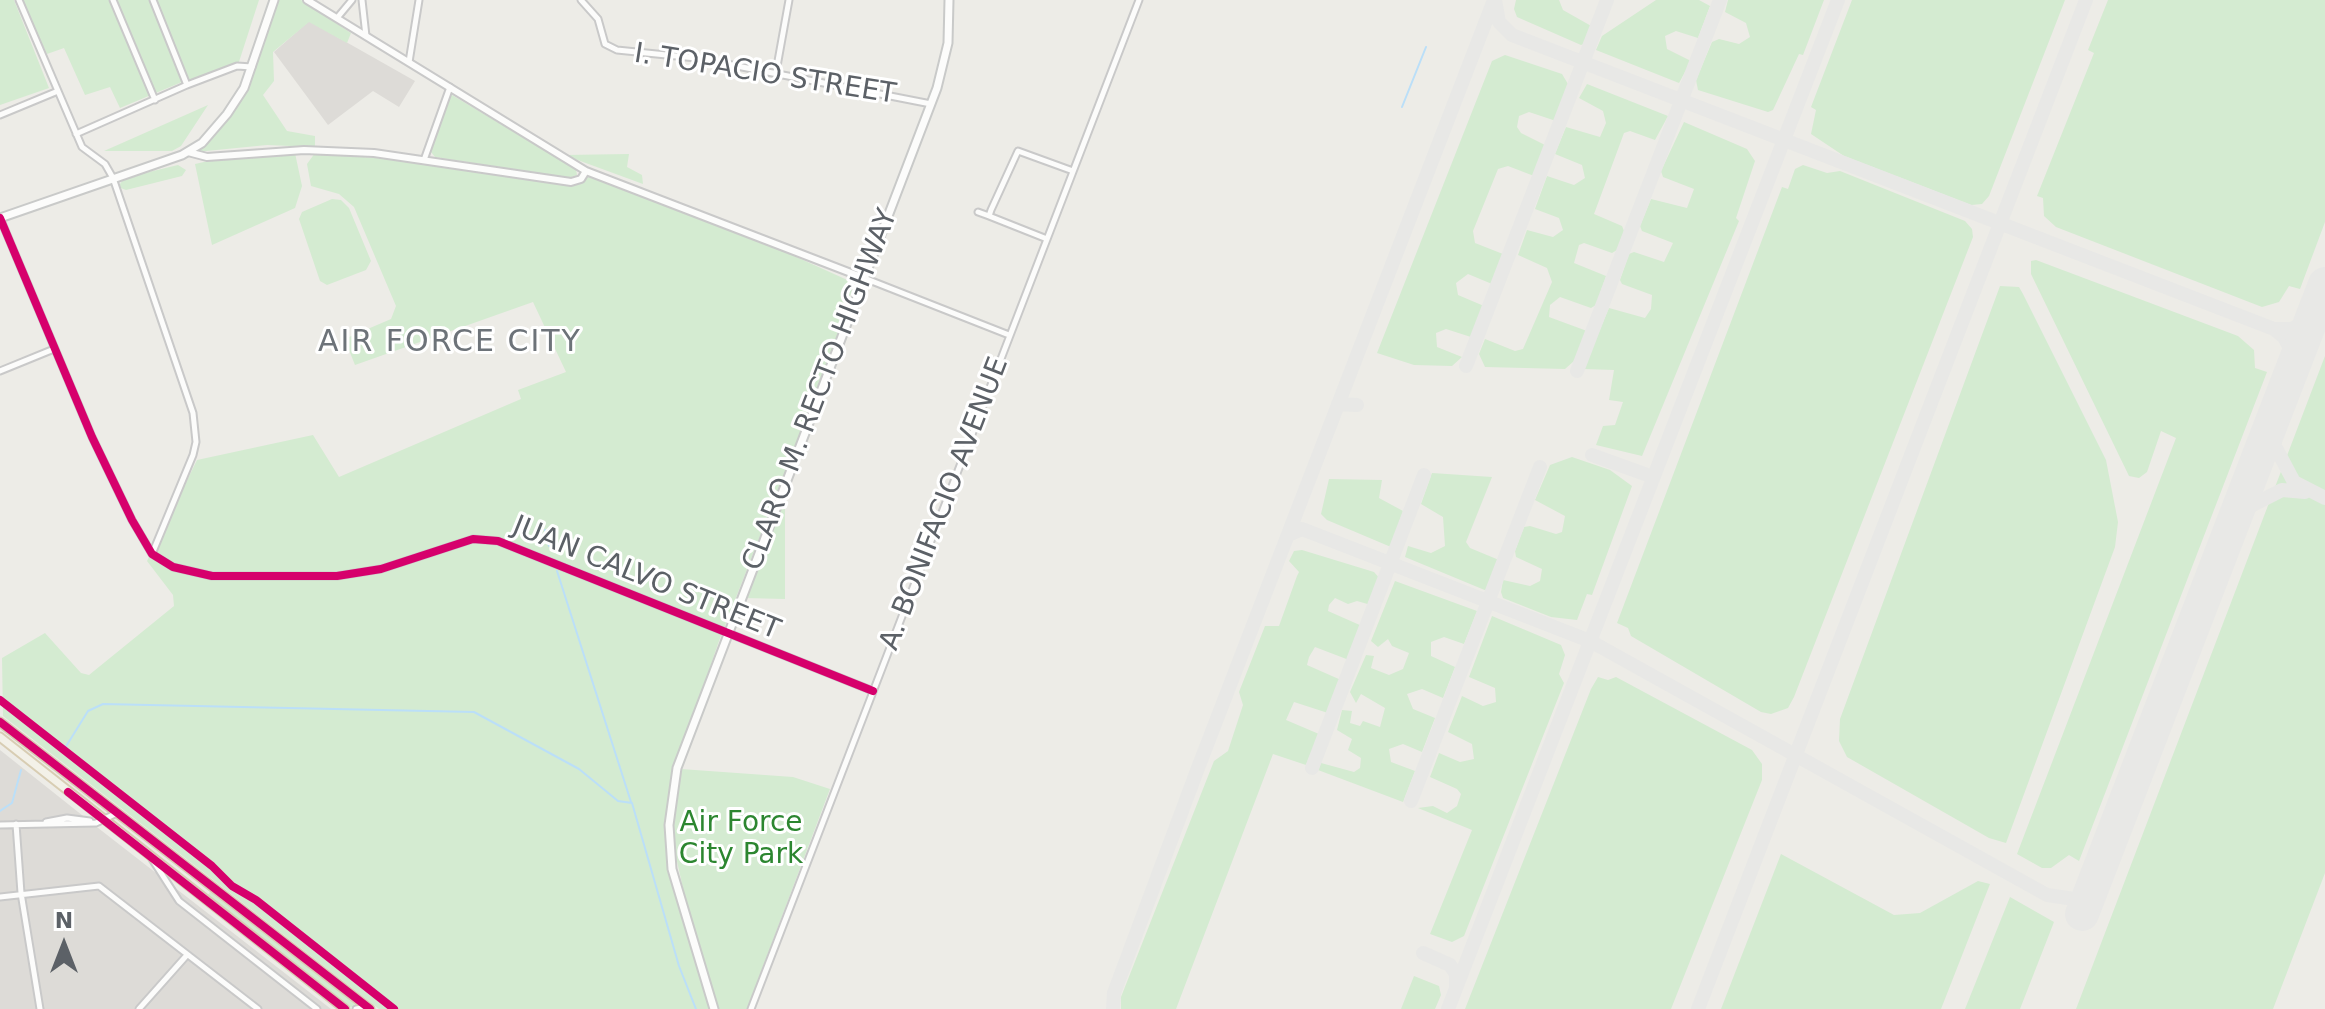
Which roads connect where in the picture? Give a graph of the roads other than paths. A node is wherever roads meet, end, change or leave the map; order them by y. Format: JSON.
{"nodes":[{"id":1,"x":19,"y":0,"type":"edge"},
{"id":2,"x":113,"y":0,"type":"edge"},
{"id":3,"x":153,"y":0,"type":"edge"},
{"id":4,"x":274,"y":0,"type":"edge"},
{"id":5,"x":307,"y":0,"type":"edge"},
{"id":6,"x":352,"y":0,"type":"edge"},
{"id":7,"x":362,"y":0,"type":"edge"},
{"id":8,"x":419,"y":0,"type":"edge"},
{"id":9,"x":581,"y":0,"type":"edge"},
{"id":10,"x":789,"y":0,"type":"edge"},
{"id":11,"x":949,"y":0,"type":"edge"},
{"id":12,"x":1139,"y":0,"type":"edge"},
{"id":13,"x":337,"y":18,"type":"junction"},
{"id":14,"x":366,"y":36,"type":"junction"},
{"id":15,"x":409,"y":62,"type":"junction"},
{"id":16,"x":252,"y":67,"type":"junction"},
{"id":17,"x":776,"y":72,"type":"junction"},
{"id":18,"x":187,"y":85,"type":"junction"},
{"id":19,"x":450,"y":87,"type":"junction"},
{"id":20,"x":58,"y":91,"type":"junction"},
{"id":21,"x":155,"y":100,"type":"junction"},
{"id":22,"x":931,"y":104,"type":"junction"},
{"id":23,"x":0,"y":115,"type":"edge"},
{"id":24,"x":76,"y":134,"type":"junction"},
{"id":25,"x":185,"y":154,"type":"junction"},
{"id":26,"x":424,"y":160,"type":"junction"},
{"id":27,"x":586,"y":171,"type":"junction"},
{"id":28,"x":1073,"y":171,"type":"junction"},
{"id":29,"x":113,"y":178,"type":"junction"},
{"id":30,"x":978,"y":212,"type":"dead end"},
{"id":31,"x":989,"y":216,"type":"junction"},
{"id":32,"x":0,"y":218,"type":"edge"},
{"id":33,"x":1047,"y":239,"type":"junction"},
{"id":34,"x":864,"y":278,"type":"junction"},
{"id":35,"x":1009,"y":335,"type":"junction"},
{"id":36,"x":54,"y":349,"type":"junction"},
{"id":37,"x":0,"y":371,"type":"edge"},
{"id":38,"x":152,"y":554,"type":"junction"},
{"id":39,"x":726,"y":635,"type":"junction"},
{"id":40,"x":873,"y":691,"type":"junction"},
{"id":41,"x":1,"y":720,"type":"edge"},
{"id":42,"x":0,"y":737,"type":"edge"},
{"id":43,"x":117,"y":813,"type":"junction"},
{"id":44,"x":99,"y":822,"type":"junction"},
{"id":45,"x":16,"y":824,"type":"junction"},
{"id":46,"x":0,"y":825,"type":"edge"},
{"id":47,"x":151,"y":858,"type":"junction"},
{"id":48,"x":21,"y":893,"type":"junction"},
{"id":49,"x":0,"y":897,"type":"edge"},
{"id":50,"x":187,"y":955,"type":"junction"},
{"id":51,"x":369,"y":1008,"type":"edge"},
{"id":52,"x":40,"y":1009,"type":"edge"},
{"id":53,"x":139,"y":1009,"type":"edge"},
{"id":54,"x":258,"y":1009,"type":"edge"},
{"id":55,"x":317,"y":1009,"type":"edge"},
{"id":56,"x":345,"y":1009,"type":"edge"},
{"id":57,"x":356,"y":1009,"type":"edge"},
{"id":58,"x":714,"y":1009,"type":"edge"},
{"id":59,"x":751,"y":1009,"type":"edge"}],
"edges":[{"from":1,"to":20,"type":"street"},
{"from":2,"to":21,"type":"street"},
{"from":3,"to":18,"type":"street"},
{"from":4,"to":16,"type":"main road"},
{"from":5,"to":13,"type":"street"},
{"from":6,"to":13,"type":"street"},
{"from":7,"to":14,"type":"street"},
{"from":8,"to":15,"type":"street"},
{"from":9,"to":17,"type":"street","name":"I. TOPACIO STREET"},
{"from":10,"to":17,"type":"street"},
{"from":11,"to":22,"type":"main road","name":"CLARO M. RECTO HIGHWAY"},
{"from":12,"to":28,"type":"street","name":"A. BONIFACIO AVENUE"},
{"from":13,"to":14,"type":"street"},
{"from":14,"to":15,"type":"street"},
{"from":15,"to":19,"type":"street"},
{"from":16,"to":18,"type":"street"},
{"from":16,"to":25,"type":"main road"},
{"from":17,"to":22,"type":"street","name":"I. TOPACIO STREET"},
{"from":18,"to":21,"type":"street"},
{"from":19,"to":26,"type":"street"},
{"from":19,"to":27,"type":"street"},
{"from":20,"to":23,"type":"street"},
{"from":20,"to":24,"type":"street"},
{"from":21,"to":24,"type":"street"},
{"from":22,"to":34,"type":"main road","name":"CLARO M. RECTO HIGHWAY"},
{"from":24,"to":29,"type":"street"},
{"from":25,"to":26,"type":"street"},
{"from":25,"to":29,"type":"main road"},
{"from":26,"to":27,"type":"street"},
{"from":27,"to":34,"type":"street"},
{"from":28,"to":31,"type":"street"},
{"from":28,"to":33,"type":"street","name":"A. BONIFACIO AVENUE"},
{"from":29,"to":32,"type":"main road"},
{"from":29,"to":38,"type":"street"},
{"from":30,"to":31,"type":"street"},
{"from":31,"to":33,"type":"street"},
{"from":32,"to":36,"type":"street"},
{"from":33,"to":35,"type":"street","name":"A. BONIFACIO AVENUE"},
{"from":34,"to":35,"type":"street"},
{"from":34,"to":39,"type":"main road","name":"CLARO M. RECTO HIGHWAY"},
{"from":35,"to":40,"type":"street","name":"A. BONIFACIO AVENUE"},
{"from":36,"to":37,"type":"street"},
{"from":36,"to":38,"type":"street"},
{"from":38,"to":39,"type":"street","name":"JUAN CALVO STREET"},
{"from":39,"to":40,"type":"street","name":"JUAN CALVO STREET"},
{"from":39,"to":58,"type":"main road","name":"CLARO M. RECTO HIGHWAY"},
{"from":40,"to":59,"type":"street","name":"A. BONIFACIO AVENUE"},
{"from":41,"to":43,"type":"main road"},
{"from":42,"to":44,"type":"main road"},
{"from":43,"to":44,"type":"street"},
{"from":43,"to":51,"type":"main road"},
{"from":44,"to":45,"type":"street"},
{"from":44,"to":47,"type":"main road"},
{"from":45,"to":46,"type":"street"},
{"from":45,"to":48,"type":"street"},
{"from":47,"to":55,"type":"street"},
{"from":47,"to":56,"type":"main road"},
{"from":48,"to":49,"type":"street"},
{"from":48,"to":50,"type":"street"},
{"from":48,"to":52,"type":"street"},
{"from":50,"to":53,"type":"street"},
{"from":50,"to":54,"type":"street"},
{"from":51,"to":57,"type":"street"}]}
